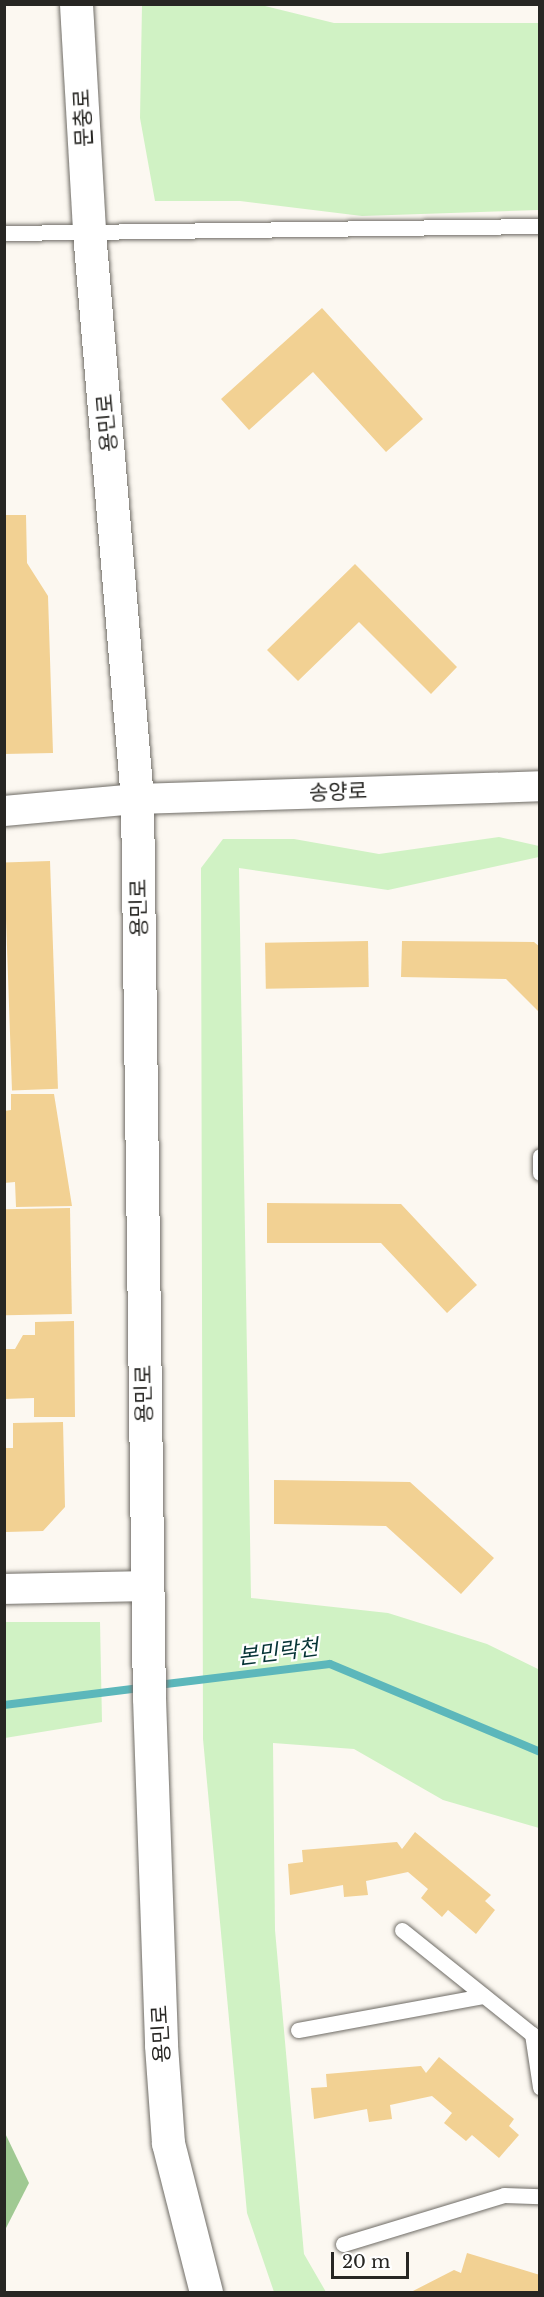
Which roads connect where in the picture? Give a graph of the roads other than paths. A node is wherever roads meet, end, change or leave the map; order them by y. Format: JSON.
{"nodes":[{"id":1,"x":76,"y":4,"type":"edge"},
{"id":2,"x":540,"y":226,"type":"edge"},
{"id":3,"x":89,"y":232,"type":"junction"},
{"id":4,"x":4,"y":233,"type":"edge"},
{"id":5,"x":540,"y":786,"type":"edge"},
{"id":6,"x":137,"y":799,"type":"junction"},
{"id":7,"x":4,"y":811,"type":"edge"},
{"id":8,"x":540,"y":1156,"type":"edge"},
{"id":9,"x":540,"y":1173,"type":"edge"},
{"id":10,"x":147,"y":1586,"type":"junction"},
{"id":11,"x":4,"y":1589,"type":"edge"},
{"id":12,"x":402,"y":1930,"type":"dead end"},
{"id":13,"x":484,"y":1996,"type":"junction"},
{"id":14,"x":297,"y":2030,"type":"dead end"},
{"id":15,"x":540,"y":2087,"type":"edge"},
{"id":16,"x":540,"y":2196,"type":"edge"},
{"id":17,"x":343,"y":2244,"type":"dead end"},
{"id":18,"x":206,"y":2292,"type":"edge"}],
"edges":[{"from":1,"to":3,"type":"street","name":"문충로"},
{"from":2,"to":3,"type":"lane"},
{"from":3,"to":4,"type":"lane"},
{"from":3,"to":6,"type":"street","name":"용민로"},
{"from":5,"to":6,"type":"street","name":"송양로"},
{"from":6,"to":7,"type":"street","name":"송양로"},
{"from":6,"to":10,"type":"street","name":"용민로"},
{"from":8,"to":9,"type":"lane"},
{"from":10,"to":11,"type":"street"},
{"from":10,"to":18,"type":"street","name":"용민로"},
{"from":12,"to":13,"type":"lane"},
{"from":13,"to":14,"type":"lane"},
{"from":13,"to":15,"type":"lane"},
{"from":16,"to":17,"type":"lane"}]}
